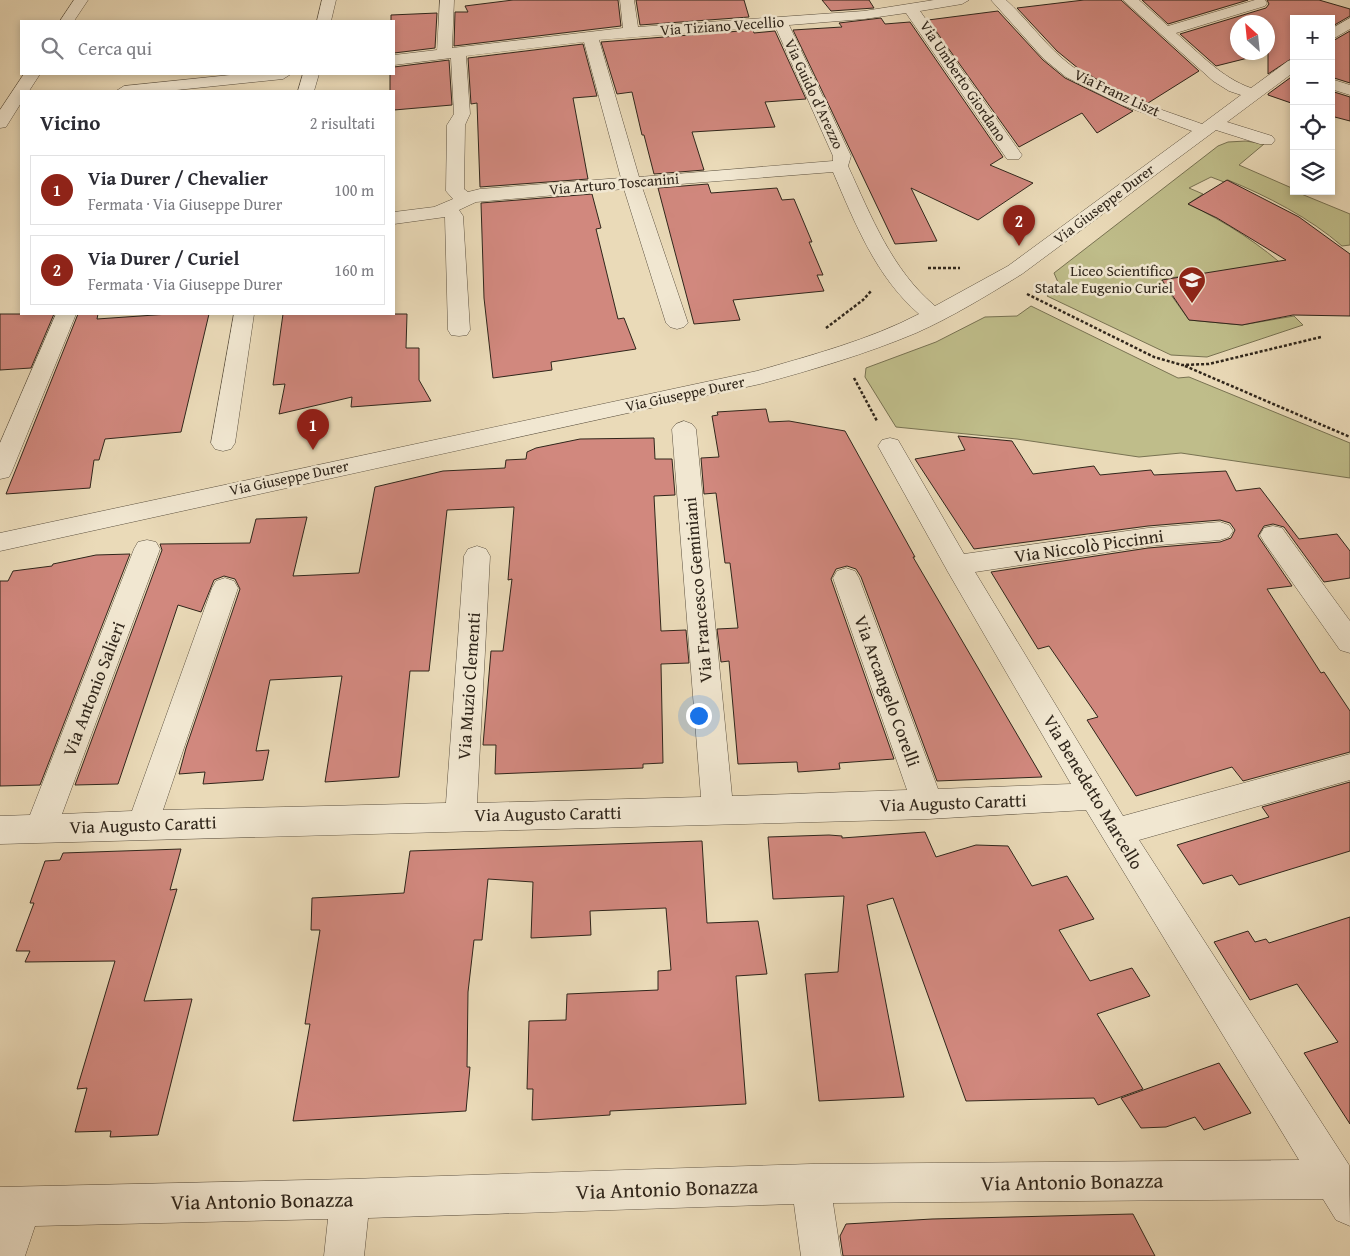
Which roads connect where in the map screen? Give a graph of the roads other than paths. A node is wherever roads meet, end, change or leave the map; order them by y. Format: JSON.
{"nodes":[{"id":1,"x":81,"y":0,"type":"edge"},
{"id":2,"x":329,"y":0,"type":"edge"},
{"id":3,"x":447,"y":0,"type":"edge"},
{"id":4,"x":627,"y":0,"type":"edge"},
{"id":5,"x":881,"y":0,"type":"edge"},
{"id":6,"x":962,"y":0,"type":"edge"},
{"id":7,"x":998,"y":0,"type":"edge"},
{"id":8,"x":1130,"y":0,"type":"edge"},
{"id":9,"x":1260,"y":3,"type":"dead end"},
{"id":10,"x":911,"y":9,"type":"junction"},
{"id":11,"x":892,"y":12,"type":"junction"},
{"id":12,"x":68,"y":20,"type":"edge"},
{"id":13,"x":324,"y":20,"type":"edge"},
{"id":14,"x":780,"y":21,"type":"junction"},
{"id":15,"x":1350,"y":22,"type":"edge"},
{"id":16,"x":1166,"y":31,"type":"junction"},
{"id":17,"x":632,"y":32,"type":"junction"},
{"id":18,"x":1335,"y":33,"type":"edge"},
{"id":19,"x":590,"y":37,"type":"junction"},
{"id":20,"x":452,"y":53,"type":"junction"},
{"id":21,"x":395,"y":60,"type":"edge"},
{"id":22,"x":1290,"y":70,"type":"edge"},
{"id":23,"x":31,"y":75,"type":"edge"},
{"id":24,"x":275,"y":75,"type":"edge"},
{"id":25,"x":311,"y":75,"type":"edge"},
{"id":26,"x":1335,"y":85,"type":"edge"},
{"id":27,"x":160,"y":89,"type":"edge"},
{"id":28,"x":20,"y":90,"type":"edge"},
{"id":29,"x":142,"y":90,"type":"edge"},
{"id":30,"x":306,"y":90,"type":"edge"},
{"id":31,"x":1350,"y":90,"type":"edge"},
{"id":32,"x":20,"y":91,"type":"edge"},
{"id":33,"x":1253,"y":94,"type":"junction"},
{"id":34,"x":11,"y":103,"type":"edge"},
{"id":35,"x":0,"y":123,"type":"edge"},
{"id":36,"x":1208,"y":127,"type":"junction"},
{"id":37,"x":1266,"y":140,"type":"dead end"},
{"id":38,"x":1013,"y":155,"type":"dead end"},
{"id":39,"x":839,"y":166,"type":"junction"},
{"id":40,"x":631,"y":182,"type":"junction"},
{"id":41,"x":455,"y":204,"type":"junction"},
{"id":42,"x":395,"y":218,"type":"edge"},
{"id":43,"x":66,"y":315,"type":"edge"},
{"id":44,"x":244,"y":315,"type":"edge"},
{"id":45,"x":934,"y":316,"type":"junction"},
{"id":46,"x":677,"y":323,"type":"dead end"},
{"id":47,"x":459,"y":330,"type":"dead end"},
{"id":48,"x":684,"y":429,"type":"dead end"},
{"id":49,"x":223,"y":443,"type":"dead end"},
{"id":50,"x":890,"y":446,"type":"road end"},
{"id":51,"x":0,"y":471,"type":"edge"},
{"id":52,"x":1220,"y":531,"type":"dead end"},
{"id":53,"x":1273,"y":535,"type":"dead end"},
{"id":54,"x":0,"y":542,"type":"edge"},
{"id":55,"x":147,"y":549,"type":"dead end"},
{"id":56,"x":478,"y":556,"type":"dead end"},
{"id":57,"x":957,"y":565,"type":"junction"},
{"id":58,"x":846,"y":578,"type":"dead end"},
{"id":59,"x":225,"y":588,"type":"dead end"},
{"id":60,"x":1350,"y":642,"type":"edge"},
{"id":61,"x":1350,"y":767,"type":"edge"},
{"id":62,"x":1095,"y":796,"type":"junction"},
{"id":63,"x":928,"y":805,"type":"junction"},
{"id":64,"x":718,"y":810,"type":"junction"},
{"id":65,"x":461,"y":816,"type":"junction"},
{"id":66,"x":143,"y":824,"type":"junction"},
{"id":67,"x":41,"y":828,"type":"junction"},
{"id":68,"x":0,"y":830,"type":"edge"},
{"id":69,"x":1116,"y":832,"type":"junction"},
{"id":70,"x":811,"y":1184,"type":"junction"},
{"id":71,"x":1342,"y":1192,"type":"edge"},
{"id":72,"x":350,"y":1199,"type":"junction"},
{"id":73,"x":10,"y":1207,"type":"edge"},
{"id":74,"x":5,"y":1256,"type":"edge"},
{"id":75,"x":344,"y":1256,"type":"edge"},
{"id":76,"x":821,"y":1256,"type":"edge"}],
"edges":[{"from":1,"to":12,"type":"street"},
{"from":2,"to":13,"type":"street"},
{"from":3,"to":20,"type":"street"},
{"from":4,"to":17,"type":"street"},
{"from":5,"to":11,"type":"street"},
{"from":6,"to":10,"type":"street","name":"Via Tiziano Vecellio"},
{"from":7,"to":36,"type":"street","name":"Via Franz Liszt"},
{"from":8,"to":16,"type":"street"},
{"from":9,"to":16,"type":"street"},
{"from":10,"to":11,"type":"street","name":"Via Tiziano Vecellio"},
{"from":10,"to":38,"type":"street","name":"Via Umberto Giordano"},
{"from":11,"to":14,"type":"street","name":"Via Tiziano Vecellio"},
{"from":14,"to":17,"type":"street","name":"Via Tiziano Vecellio"},
{"from":14,"to":39,"type":"street","name":"Via Guido d'Arezzo"},
{"from":15,"to":18,"type":"street"},
{"from":16,"to":33,"type":"street"},
{"from":17,"to":19,"type":"street","name":"Via Tiziano Vecellio"},
{"from":19,"to":20,"type":"street","name":"Via Tiziano Vecellio"},
{"from":19,"to":40,"type":"street"},
{"from":20,"to":21,"type":"street","name":"Via Tiziano Vecellio"},
{"from":20,"to":41,"type":"street"},
{"from":22,"to":33,"type":"street","name":"Via Giuseppe Durer"},
{"from":23,"to":28,"type":"street"},
{"from":24,"to":27,"type":"street"},
{"from":25,"to":30,"type":"street"},
{"from":26,"to":31,"type":"street"},
{"from":27,"to":29,"type":"street"},
{"from":32,"to":34,"type":"street"},
{"from":33,"to":36,"type":"street","name":"Via Giuseppe Durer"},
{"from":34,"to":35,"type":"street"},
{"from":36,"to":37,"type":"street","name":"Via Franz Liszt"},
{"from":36,"to":45,"type":"street","name":"Via Giuseppe Durer"},
{"from":39,"to":40,"type":"street","name":"Via Arturo Toscanini"},
{"from":39,"to":45,"type":"street","name":"Via Guido d'Arezzo"},
{"from":40,"to":41,"type":"street","name":"Via Arturo Toscanini"},
{"from":40,"to":46,"type":"street"},
{"from":41,"to":42,"type":"street","name":"Via Arturo Toscanini"},
{"from":41,"to":47,"type":"street"},
{"from":43,"to":51,"type":"street"},
{"from":44,"to":49,"type":"street"},
{"from":45,"to":54,"type":"street","name":"Via Giuseppe Durer"},
{"from":48,"to":64,"type":"street","name":"Via Francesco Geminiani"},
{"from":50,"to":57,"type":"street","name":"Via Benedetto Marcello"},
{"from":52,"to":57,"type":"street","name":"Via Niccolò Piccinni"},
{"from":53,"to":60,"type":"street"},
{"from":55,"to":67,"type":"street","name":"Via Antonio Salieri"},
{"from":56,"to":65,"type":"street","name":"Via Muzio Clementi"},
{"from":57,"to":62,"type":"street","name":"Via Benedetto Marcello"},
{"from":58,"to":63,"type":"street","name":"Via Arcangelo Corelli"},
{"from":59,"to":66,"type":"street"},
{"from":61,"to":69,"type":"street"},
{"from":62,"to":63,"type":"street","name":"Via Augusto Caratti"},
{"from":62,"to":69,"type":"street","name":"Via Benedetto Marcello"},
{"from":63,"to":64,"type":"street","name":"Via Augusto Caratti"},
{"from":64,"to":65,"type":"street","name":"Via Augusto Caratti"},
{"from":65,"to":66,"type":"street","name":"Via Augusto Caratti"},
{"from":66,"to":67,"type":"street","name":"Via Augusto Caratti"},
{"from":67,"to":68,"type":"street","name":"Via Augusto Caratti"},
{"from":69,"to":71,"type":"street","name":"Via Benedetto Marcello"},
{"from":70,"to":71,"type":"street","name":"Via Antonio Bonazza"},
{"from":70,"to":72,"type":"street","name":"Via Antonio Bonazza"},
{"from":70,"to":76,"type":"street"},
{"from":72,"to":73,"type":"street","name":"Via Antonio Bonazza"},
{"from":72,"to":75,"type":"street"},
{"from":73,"to":74,"type":"street"}]}
